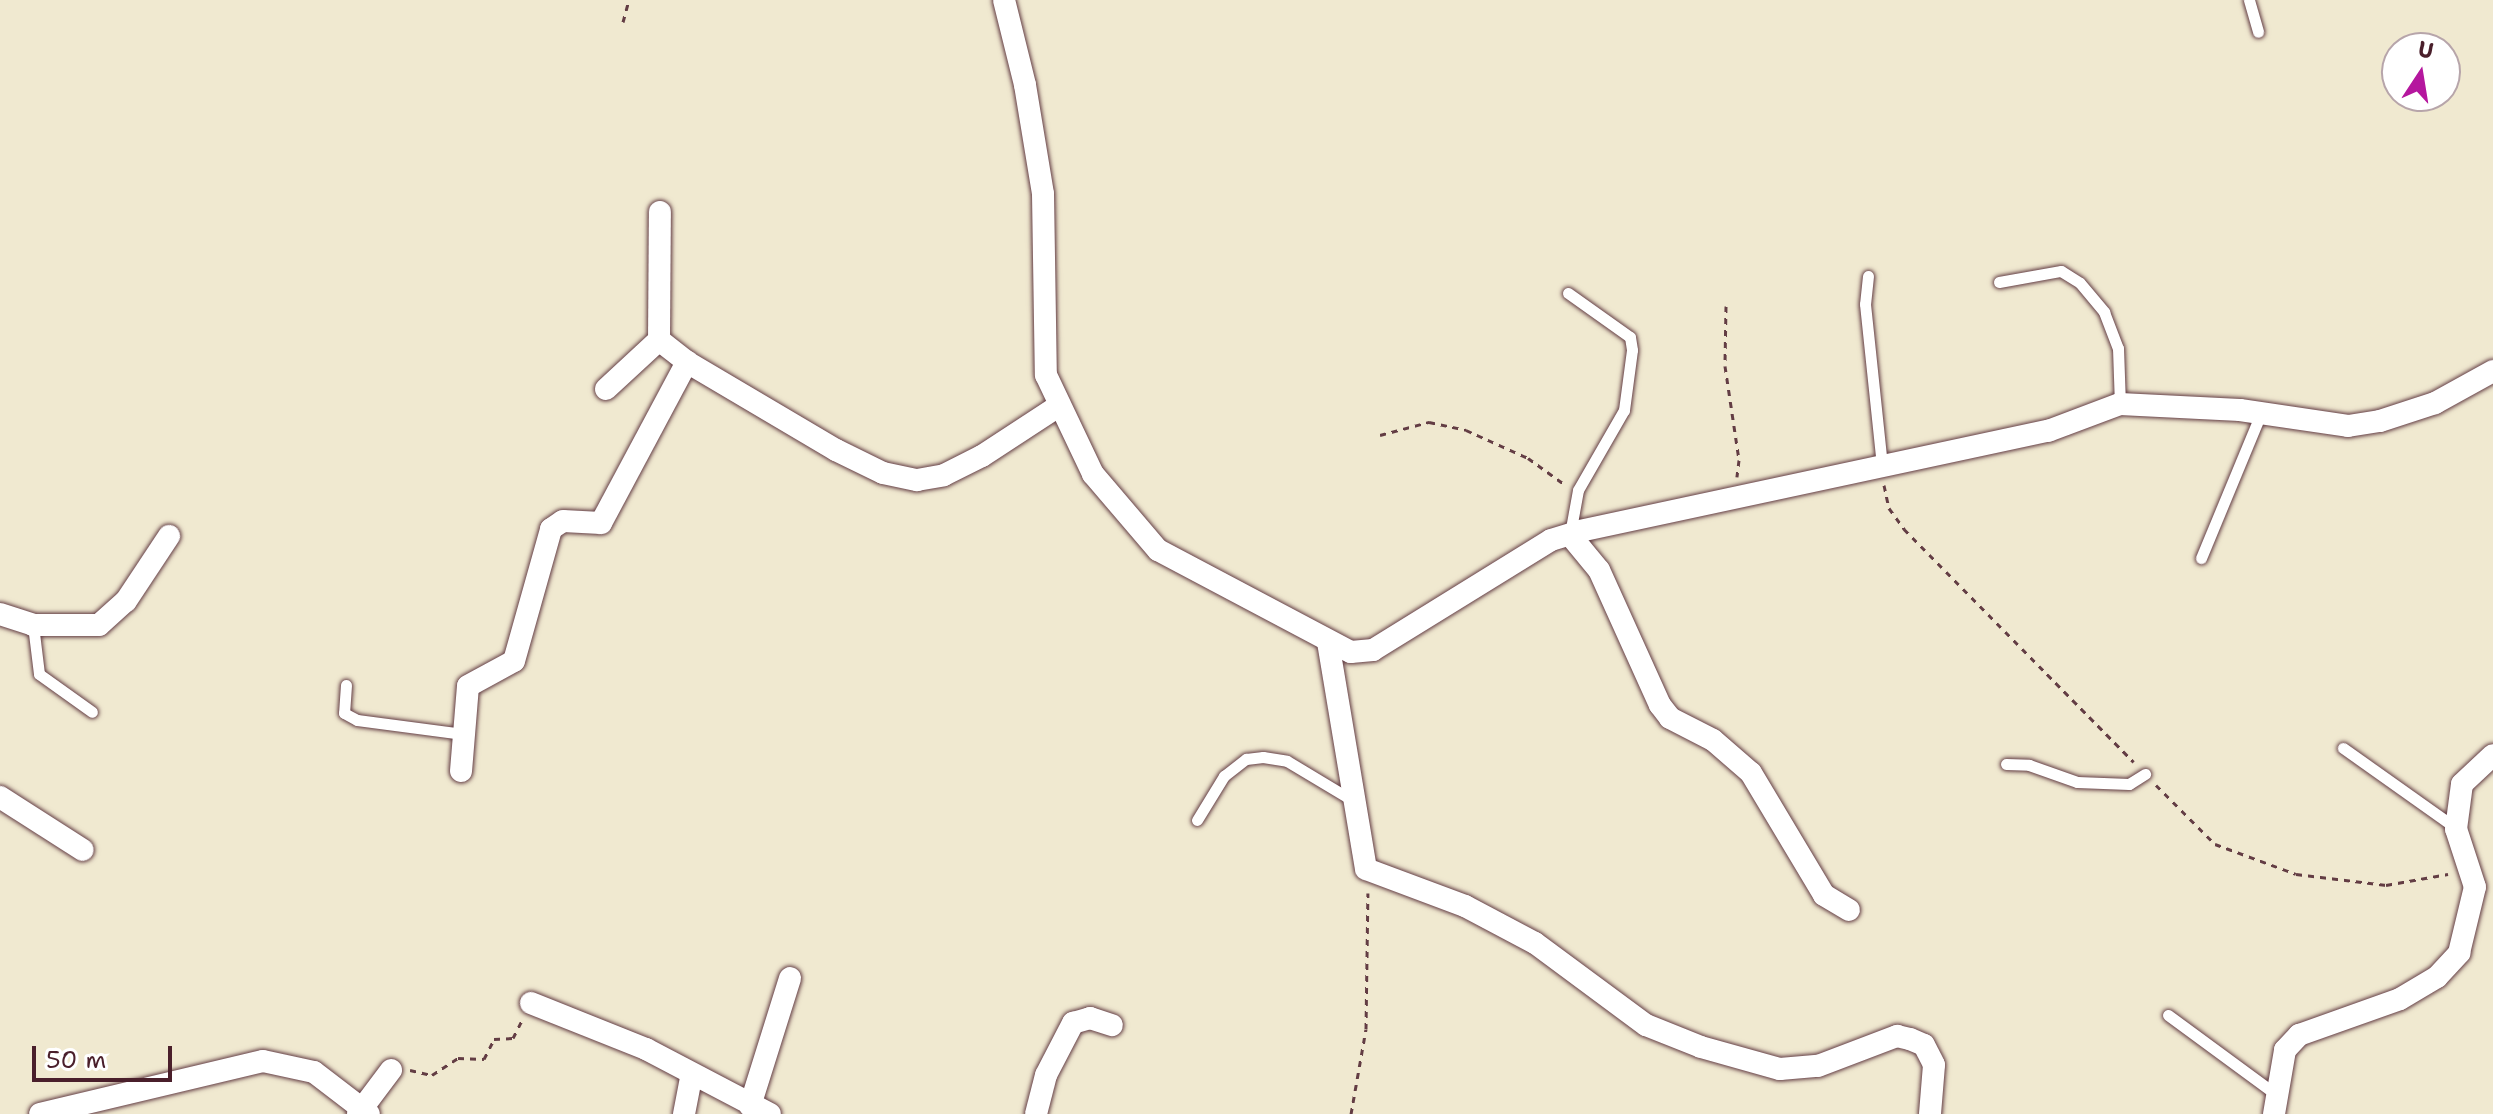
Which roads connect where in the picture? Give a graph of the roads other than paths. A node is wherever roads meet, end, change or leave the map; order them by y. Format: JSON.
{"nodes":[{"id":1,"x":1004,"y":0,"type":"edge"},
{"id":2,"x":2249,"y":0,"type":"edge"},
{"id":3,"x":2258,"y":32,"type":"dead end"},
{"id":4,"x":660,"y":212,"type":"dead end"},
{"id":5,"x":1868,"y":276,"type":"dead end"},
{"id":6,"x":1999,"y":282,"type":"dead end"},
{"id":7,"x":1568,"y":293,"type":"dead end"},
{"id":8,"x":659,"y":340,"type":"junction"},
{"id":9,"x":687,"y":362,"type":"junction"},
{"id":10,"x":2493,"y":371,"type":"edge"},
{"id":11,"x":606,"y":389,"type":"dead end"},
{"id":12,"x":2120,"y":404,"type":"junction"},
{"id":13,"x":1057,"y":407,"type":"junction"},
{"id":14,"x":2261,"y":413,"type":"junction"},
{"id":15,"x":1882,"y":467,"type":"junction"},
{"id":16,"x":1570,"y":535,"type":"junction"},
{"id":17,"x":169,"y":536,"type":"dead end"},
{"id":18,"x":2201,"y":558,"type":"dead end"},
{"id":19,"x":0,"y":614,"type":"edge"},
{"id":20,"x":33,"y":625,"type":"junction"},
{"id":21,"x":1328,"y":642,"type":"junction"},
{"id":22,"x":346,"y":685,"type":"dead end"},
{"id":23,"x":92,"y":712,"type":"dead end"},
{"id":24,"x":463,"y":734,"type":"junction"},
{"id":25,"x":2343,"y":748,"type":"dead end"},
{"id":26,"x":2493,"y":755,"type":"edge"},
{"id":27,"x":2006,"y":764,"type":"dead end"},
{"id":28,"x":461,"y":771,"type":"dead end"},
{"id":29,"x":2145,"y":774,"type":"road end"},
{"id":30,"x":0,"y":797,"type":"edge"},
{"id":31,"x":1352,"y":800,"type":"junction"},
{"id":32,"x":1197,"y":820,"type":"dead end"},
{"id":33,"x":2456,"y":829,"type":"junction"},
{"id":34,"x":83,"y":850,"type":"dead end"},
{"id":35,"x":1849,"y":910,"type":"dead end"},
{"id":36,"x":790,"y":978,"type":"dead end"},
{"id":37,"x":531,"y":1003,"type":"road end"},
{"id":38,"x":2168,"y":1015,"type":"dead end"},
{"id":39,"x":1112,"y":1025,"type":"dead end"},
{"id":40,"x":391,"y":1070,"type":"road end"},
{"id":41,"x":691,"y":1077,"type":"junction"},
{"id":42,"x":2274,"y":1103,"type":"edge"},
{"id":43,"x":760,"y":1110,"type":"edge"},
{"id":44,"x":363,"y":1112,"type":"edge"},
{"id":45,"x":40,"y":1114,"type":"edge"},
{"id":46,"x":684,"y":1114,"type":"edge"},
{"id":47,"x":1036,"y":1114,"type":"edge"},
{"id":48,"x":1930,"y":1114,"type":"edge"}],
"edges":[{"from":1,"to":13,"type":"street"},
{"from":2,"to":3,"type":"lane"},
{"from":4,"to":8,"type":"street"},
{"from":5,"to":15,"type":"lane"},
{"from":6,"to":12,"type":"lane"},
{"from":7,"to":16,"type":"lane"},
{"from":8,"to":9,"type":"street"},
{"from":8,"to":11,"type":"street"},
{"from":9,"to":13,"type":"street"},
{"from":9,"to":24,"type":"street"},
{"from":10,"to":14,"type":"street"},
{"from":12,"to":14,"type":"street"},
{"from":12,"to":15,"type":"street"},
{"from":13,"to":21,"type":"street"},
{"from":14,"to":18,"type":"lane"},
{"from":15,"to":16,"type":"street"},
{"from":16,"to":21,"type":"street"},
{"from":16,"to":35,"type":"street"},
{"from":17,"to":20,"type":"street"},
{"from":19,"to":20,"type":"street"},
{"from":20,"to":23,"type":"lane"},
{"from":21,"to":31,"type":"street"},
{"from":22,"to":24,"type":"lane"},
{"from":24,"to":28,"type":"street"},
{"from":25,"to":33,"type":"lane"},
{"from":26,"to":33,"type":"street"},
{"from":27,"to":29,"type":"lane"},
{"from":30,"to":34,"type":"street"},
{"from":31,"to":32,"type":"lane"},
{"from":31,"to":48,"type":"street"},
{"from":33,"to":42,"type":"street"},
{"from":36,"to":43,"type":"street"},
{"from":37,"to":41,"type":"street"},
{"from":38,"to":42,"type":"lane"},
{"from":39,"to":47,"type":"street"},
{"from":40,"to":44,"type":"street"},
{"from":41,"to":43,"type":"street"},
{"from":41,"to":46,"type":"street"},
{"from":44,"to":45,"type":"street"}]}
